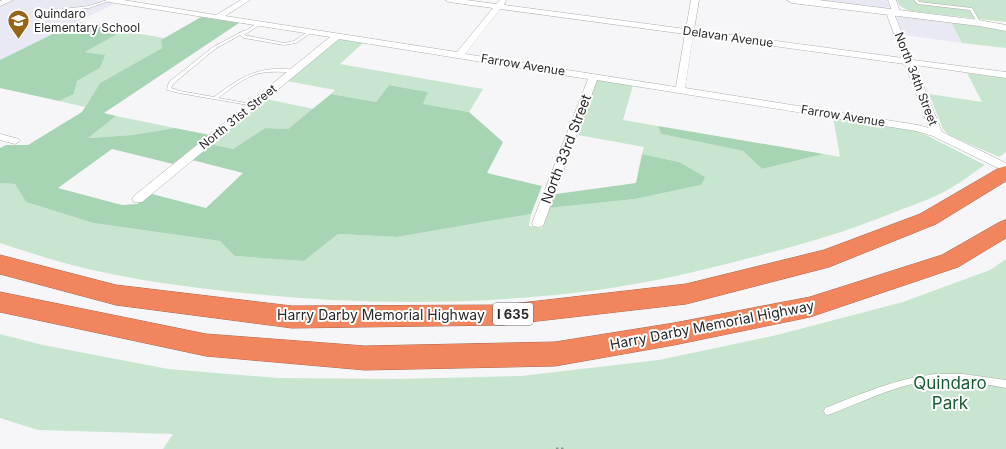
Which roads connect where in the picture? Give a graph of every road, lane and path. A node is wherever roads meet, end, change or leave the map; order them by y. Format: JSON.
{"nodes":[{"id":1,"x":9,"y":0,"type":"edge"},
{"id":2,"x":110,"y":0,"type":"edge"},
{"id":3,"x":246,"y":0,"type":"edge"},
{"id":4,"x":449,"y":0,"type":"edge"},
{"id":5,"x":695,"y":0,"type":"edge"},
{"id":6,"x":792,"y":0,"type":"edge"},
{"id":7,"x":892,"y":0,"type":"edge"},
{"id":8,"x":916,"y":0,"type":"edge"},
{"id":9,"x":502,"y":3,"type":"edge"},
{"id":10,"x":0,"y":4,"type":"edge"},
{"id":11,"x":62,"y":10,"type":"dead end"},
{"id":12,"x":896,"y":12,"type":"junction"},
{"id":13,"x":218,"y":17,"type":"junction"},
{"id":14,"x":979,"y":23,"type":"junction"},
{"id":15,"x":258,"y":24,"type":"junction"},
{"id":16,"x":1006,"y":24,"type":"edge"},
{"id":17,"x":1006,"y":28,"type":"edge"},
{"id":18,"x":244,"y":32,"type":"junction"},
{"id":19,"x":310,"y":32,"type":"junction"},
{"id":20,"x":689,"y":32,"type":"junction"},
{"id":21,"x":337,"y":36,"type":"junction"},
{"id":22,"x":459,"y":55,"type":"junction"},
{"id":23,"x":908,"y":62,"type":"junction"},
{"id":24,"x":295,"y":71,"type":"junction"},
{"id":25,"x":1006,"y":75,"type":"edge"},
{"id":26,"x":594,"y":76,"type":"junction"},
{"id":27,"x":680,"y":89,"type":"junction"},
{"id":28,"x":215,"y":98,"type":"junction"},
{"id":29,"x":252,"y":105,"type":"junction"},
{"id":30,"x":937,"y":134,"type":"junction"},
{"id":31,"x":0,"y":137,"type":"edge"},
{"id":32,"x":16,"y":141,"type":"dead end"},
{"id":33,"x":1006,"y":168,"type":"edge"},
{"id":34,"x":1006,"y":172,"type":"edge"},
{"id":35,"x":138,"y":199,"type":"dead end"},
{"id":36,"x":538,"y":223,"type":"dead end"},
{"id":37,"x":1006,"y":228,"type":"edge"},
{"id":38,"x":0,"y":264,"type":"edge"},
{"id":39,"x":0,"y":302,"type":"edge"},
{"id":40,"x":1006,"y":384,"type":"edge"},
{"id":41,"x":828,"y":411,"type":"dead end"},
{"id":42,"x":556,"y":449,"type":"edge"},
{"id":43,"x":566,"y":449,"type":"edge"}],
"edges":[{"from":1,"to":10,"type":"street"},
{"from":2,"to":11,"type":"lane"},
{"from":2,"to":13,"type":"street","name":"Farrow Avenue"},
{"from":3,"to":13,"type":"street"},
{"from":4,"to":9,"type":"street","name":"Delavan Avenue"},
{"from":5,"to":20,"type":"street"},
{"from":6,"to":12,"type":"main road"},
{"from":7,"to":12,"type":"street","name":"North 34th Street"},
{"from":8,"to":14,"type":"lane"},
{"from":9,"to":20,"type":"street","name":"Delavan Avenue"},
{"from":9,"to":22,"type":"street"},
{"from":12,"to":14,"type":"main road"},
{"from":12,"to":23,"type":"street","name":"North 34th Street"},
{"from":13,"to":15,"type":"street","name":"Farrow Avenue"},
{"from":14,"to":16,"type":"main road"},
{"from":14,"to":17,"type":"main road"},
{"from":15,"to":18,"type":"lane"},
{"from":15,"to":19,"type":"street","name":"Farrow Avenue"},
{"from":18,"to":19,"type":"lane"},
{"from":18,"to":28,"type":"lane"},
{"from":19,"to":21,"type":"street","name":"Farrow Avenue"},
{"from":20,"to":23,"type":"street","name":"Delavan Avenue"},
{"from":20,"to":27,"type":"street"},
{"from":21,"to":22,"type":"street","name":"Farrow Avenue"},
{"from":21,"to":24,"type":"street","name":"North 31st Street"},
{"from":22,"to":26,"type":"street","name":"Farrow Avenue"},
{"from":23,"to":25,"type":"street","name":"Delavan Avenue"},
{"from":23,"to":30,"type":"street","name":"North 34th Street"},
{"from":24,"to":28,"type":"lane"},
{"from":24,"to":29,"type":"street","name":"North 31st Street"},
{"from":26,"to":27,"type":"street","name":"Farrow Avenue"},
{"from":26,"to":36,"type":"street","name":"North 33rd Street"},
{"from":27,"to":30,"type":"street","name":"Farrow Avenue"},
{"from":28,"to":29,"type":"lane"},
{"from":29,"to":35,"type":"street","name":"North 31st Street"},
{"from":30,"to":33,"type":"street","name":"North 34th Street"},
{"from":31,"to":32,"type":"street"},
{"from":34,"to":38,"type":"highway","name":"Harry Darby Memorial Highway","number":"I 635"},
{"from":37,"to":39,"type":"highway","name":"Harry Darby Memorial Highway"},
{"from":40,"to":41,"type":"lane"},
{"from":42,"to":43,"type":"path"}]}
